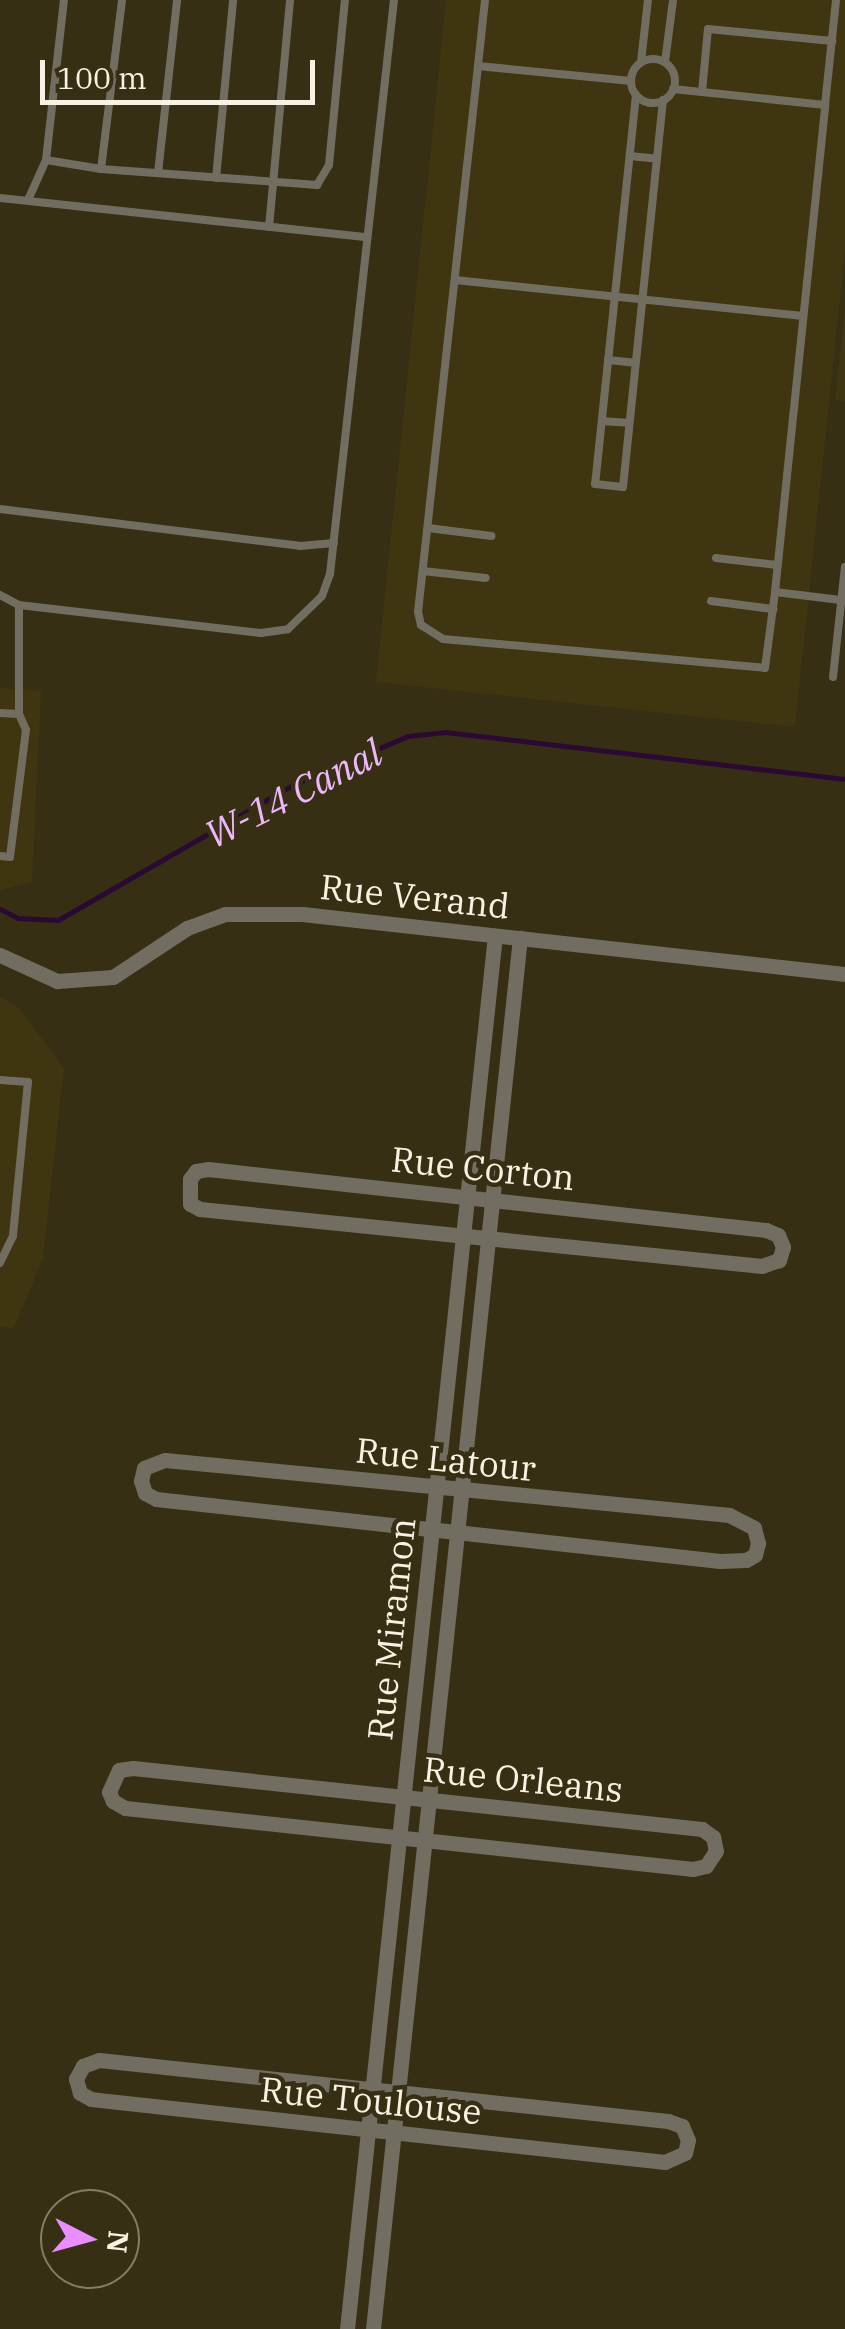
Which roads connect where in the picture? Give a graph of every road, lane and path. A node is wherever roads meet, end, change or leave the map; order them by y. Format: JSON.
{"nodes":[{"id":1,"x":64,"y":0,"type":"edge"},
{"id":2,"x":122,"y":0,"type":"edge"},
{"id":3,"x":177,"y":0,"type":"edge"},
{"id":4,"x":233,"y":0,"type":"edge"},
{"id":5,"x":290,"y":0,"type":"edge"},
{"id":6,"x":345,"y":0,"type":"edge"},
{"id":7,"x":394,"y":0,"type":"edge"},
{"id":8,"x":484,"y":0,"type":"edge"},
{"id":9,"x":648,"y":0,"type":"edge"},
{"id":10,"x":673,"y":0,"type":"edge"},
{"id":11,"x":836,"y":0,"type":"edge"},
{"id":12,"x":832,"y":40,"type":"junction"},
{"id":13,"x":641,"y":62,"type":"junction"},
{"id":14,"x":665,"y":62,"type":"junction"},
{"id":15,"x":478,"y":66,"type":"junction"},
{"id":16,"x":631,"y":81,"type":"junction"},
{"id":17,"x":673,"y":89,"type":"junction"},
{"id":18,"x":702,"y":92,"type":"junction"},
{"id":19,"x":636,"y":94,"type":"junction"},
{"id":20,"x":663,"y":100,"type":"junction"},
{"id":21,"x":826,"y":106,"type":"junction"},
{"id":22,"x":630,"y":156,"type":"junction"},
{"id":23,"x":657,"y":159,"type":"junction"},
{"id":24,"x":46,"y":160,"type":"junction"},
{"id":25,"x":101,"y":169,"type":"junction"},
{"id":26,"x":158,"y":174,"type":"junction"},
{"id":27,"x":216,"y":178,"type":"junction"},
{"id":28,"x":272,"y":182,"type":"junction"},
{"id":29,"x":0,"y":198,"type":"edge"},
{"id":30,"x":28,"y":200,"type":"junction"},
{"id":31,"x":269,"y":227,"type":"junction"},
{"id":32,"x":367,"y":237,"type":"junction"},
{"id":33,"x":454,"y":280,"type":"junction"},
{"id":34,"x":615,"y":296,"type":"junction"},
{"id":35,"x":642,"y":300,"type":"junction"},
{"id":36,"x":803,"y":316,"type":"junction"},
{"id":37,"x":608,"y":360,"type":"junction"},
{"id":38,"x":635,"y":362,"type":"junction"},
{"id":39,"x":602,"y":421,"type":"junction"},
{"id":40,"x":629,"y":424,"type":"junction"},
{"id":41,"x":0,"y":509,"type":"edge"},
{"id":42,"x":428,"y":528,"type":"junction"},
{"id":43,"x":492,"y":536,"type":"dead end"},
{"id":44,"x":334,"y":544,"type":"junction"},
{"id":45,"x":716,"y":558,"type":"dead end"},
{"id":46,"x":778,"y":565,"type":"junction"},
{"id":47,"x":845,"y":567,"type":"edge"},
{"id":48,"x":423,"y":571,"type":"junction"},
{"id":49,"x":486,"y":578,"type":"dead end"},
{"id":50,"x":774,"y":592,"type":"junction"},
{"id":51,"x":0,"y":595,"type":"edge"},
{"id":52,"x":841,"y":600,"type":"junction"},
{"id":53,"x":712,"y":601,"type":"dead end"},
{"id":54,"x":19,"y":606,"type":"junction"},
{"id":55,"x":772,"y":609,"type":"junction"},
{"id":56,"x":833,"y":677,"type":"dead end"},
{"id":57,"x":0,"y":713,"type":"edge"},
{"id":58,"x":19,"y":714,"type":"junction"},
{"id":59,"x":0,"y":856,"type":"edge"},
{"id":60,"x":494,"y":936,"type":"junction"},
{"id":61,"x":520,"y":938,"type":"junction"},
{"id":62,"x":0,"y":955,"type":"edge"},
{"id":63,"x":845,"y":974,"type":"edge"},
{"id":64,"x":0,"y":1080,"type":"edge"},
{"id":65,"x":467,"y":1196,"type":"junction"},
{"id":66,"x":492,"y":1198,"type":"junction"},
{"id":67,"x":462,"y":1237,"type":"junction"},
{"id":68,"x":488,"y":1240,"type":"junction"},
{"id":69,"x":0,"y":1264,"type":"edge"},
{"id":70,"x":436,"y":1489,"type":"junction"},
{"id":71,"x":461,"y":1491,"type":"junction"},
{"id":72,"x":432,"y":1528,"type":"junction"},
{"id":73,"x":457,"y":1530,"type":"junction"},
{"id":74,"x":404,"y":1796,"type":"junction"},
{"id":75,"x":429,"y":1799,"type":"junction"},
{"id":76,"x":399,"y":1838,"type":"junction"},
{"id":77,"x":424,"y":1840,"type":"junction"},
{"id":78,"x":372,"y":2089,"type":"junction"},
{"id":79,"x":398,"y":2091,"type":"junction"},
{"id":80,"x":368,"y":2130,"type":"junction"},
{"id":81,"x":394,"y":2133,"type":"junction"},
{"id":82,"x":347,"y":2329,"type":"edge"},
{"id":83,"x":373,"y":2329,"type":"edge"}],
"edges":[{"from":1,"to":24,"type":"lane"},
{"from":2,"to":25,"type":"lane"},
{"from":3,"to":26,"type":"lane"},
{"from":4,"to":27,"type":"lane"},
{"from":5,"to":28,"type":"lane"},
{"from":6,"to":28,"type":"lane"},
{"from":7,"to":32,"type":"lane"},
{"from":8,"to":15,"type":"lane"},
{"from":9,"to":13,"type":"lane"},
{"from":10,"to":14,"type":"lane"},
{"from":11,"to":12,"type":"lane"},
{"from":12,"to":18,"type":"lane"},
{"from":12,"to":21,"type":"lane"},
{"from":13,"to":14,"type":"lane"},
{"from":13,"to":16,"type":"lane"},
{"from":14,"to":17,"type":"lane"},
{"from":15,"to":16,"type":"lane"},
{"from":15,"to":33,"type":"lane"},
{"from":16,"to":19,"type":"lane"},
{"from":17,"to":18,"type":"lane"},
{"from":17,"to":20,"type":"lane"},
{"from":18,"to":21,"type":"lane"},
{"from":19,"to":20,"type":"lane"},
{"from":19,"to":22,"type":"lane"},
{"from":20,"to":23,"type":"lane"},
{"from":21,"to":36,"type":"lane"},
{"from":22,"to":23,"type":"lane"},
{"from":22,"to":34,"type":"lane"},
{"from":23,"to":35,"type":"lane"},
{"from":24,"to":25,"type":"lane"},
{"from":24,"to":30,"type":"lane"},
{"from":25,"to":26,"type":"lane"},
{"from":26,"to":27,"type":"lane"},
{"from":27,"to":28,"type":"lane"},
{"from":28,"to":31,"type":"lane"},
{"from":29,"to":30,"type":"lane"},
{"from":30,"to":31,"type":"lane"},
{"from":31,"to":32,"type":"lane"},
{"from":32,"to":44,"type":"lane"},
{"from":33,"to":34,"type":"lane"},
{"from":33,"to":42,"type":"lane"},
{"from":34,"to":35,"type":"lane"},
{"from":34,"to":37,"type":"lane"},
{"from":35,"to":36,"type":"lane"},
{"from":35,"to":38,"type":"lane"},
{"from":36,"to":46,"type":"lane"},
{"from":37,"to":38,"type":"lane"},
{"from":37,"to":39,"type":"lane"},
{"from":38,"to":40,"type":"lane"},
{"from":39,"to":40,"type":"lane"},
{"from":39,"to":40,"type":"lane"},
{"from":41,"to":44,"type":"lane"},
{"from":42,"to":43,"type":"lane"},
{"from":42,"to":48,"type":"lane"},
{"from":44,"to":54,"type":"lane"},
{"from":45,"to":46,"type":"lane"},
{"from":46,"to":50,"type":"lane"},
{"from":47,"to":52,"type":"lane"},
{"from":48,"to":49,"type":"lane"},
{"from":48,"to":55,"type":"lane"},
{"from":50,"to":52,"type":"lane"},
{"from":50,"to":55,"type":"lane"},
{"from":51,"to":54,"type":"lane"},
{"from":52,"to":56,"type":"lane"},
{"from":53,"to":55,"type":"lane"},
{"from":54,"to":58,"type":"lane"},
{"from":57,"to":58,"type":"lane"},
{"from":58,"to":59,"type":"lane"},
{"from":60,"to":61,"type":"street","name":"Rue Verand"},
{"from":60,"to":62,"type":"street","name":"Rue Verand"},
{"from":60,"to":65,"type":"street","name":"Rue Miramon"},
{"from":61,"to":63,"type":"street","name":"Rue Verand"},
{"from":61,"to":66,"type":"street","name":"Rue Miramon"},
{"from":64,"to":69,"type":"lane"},
{"from":65,"to":66,"type":"street","name":"Rue Corton"},
{"from":65,"to":67,"type":"street","name":"Rue Miramon"},
{"from":65,"to":67,"type":"street","name":"Rue Corton"},
{"from":66,"to":68,"type":"street","name":"Rue Miramon"},
{"from":66,"to":68,"type":"street","name":"Rue Corton"},
{"from":67,"to":68,"type":"street","name":"Rue Corton"},
{"from":67,"to":70,"type":"street","name":"Rue Miramon"},
{"from":68,"to":71,"type":"street","name":"Rue Miramon"},
{"from":70,"to":71,"type":"street","name":"Rue Latour"},
{"from":70,"to":72,"type":"street","name":"Rue Miramon"},
{"from":70,"to":72,"type":"street","name":"Rue Latour"},
{"from":71,"to":73,"type":"street","name":"Rue Miramon"},
{"from":71,"to":73,"type":"street","name":"Rue Latour"},
{"from":72,"to":73,"type":"street","name":"Rue Latour"},
{"from":72,"to":74,"type":"street","name":"Rue Miramon"},
{"from":73,"to":75,"type":"street","name":"Rue Miramon"},
{"from":74,"to":75,"type":"street","name":"Rue Orleans"},
{"from":74,"to":76,"type":"street","name":"Rue Miramon"},
{"from":74,"to":76,"type":"street","name":"Rue Orleans"},
{"from":75,"to":77,"type":"street","name":"Rue Miramon"},
{"from":75,"to":77,"type":"street","name":"Rue Orleans"},
{"from":76,"to":77,"type":"street","name":"Rue Orleans"},
{"from":76,"to":78,"type":"street","name":"Rue Miramon"},
{"from":77,"to":79,"type":"street","name":"Rue Miramon"},
{"from":78,"to":79,"type":"street","name":"Rue Toulouse"},
{"from":78,"to":80,"type":"street","name":"Rue Miramon"},
{"from":78,"to":80,"type":"street","name":"Rue Toulouse"},
{"from":79,"to":81,"type":"street","name":"Rue Miramon"},
{"from":79,"to":81,"type":"street","name":"Rue Toulouse"},
{"from":80,"to":81,"type":"street","name":"Rue Toulouse"},
{"from":80,"to":82,"type":"street","name":"Rue Miramon"},
{"from":81,"to":83,"type":"street","name":"Rue Miramon"}]}
